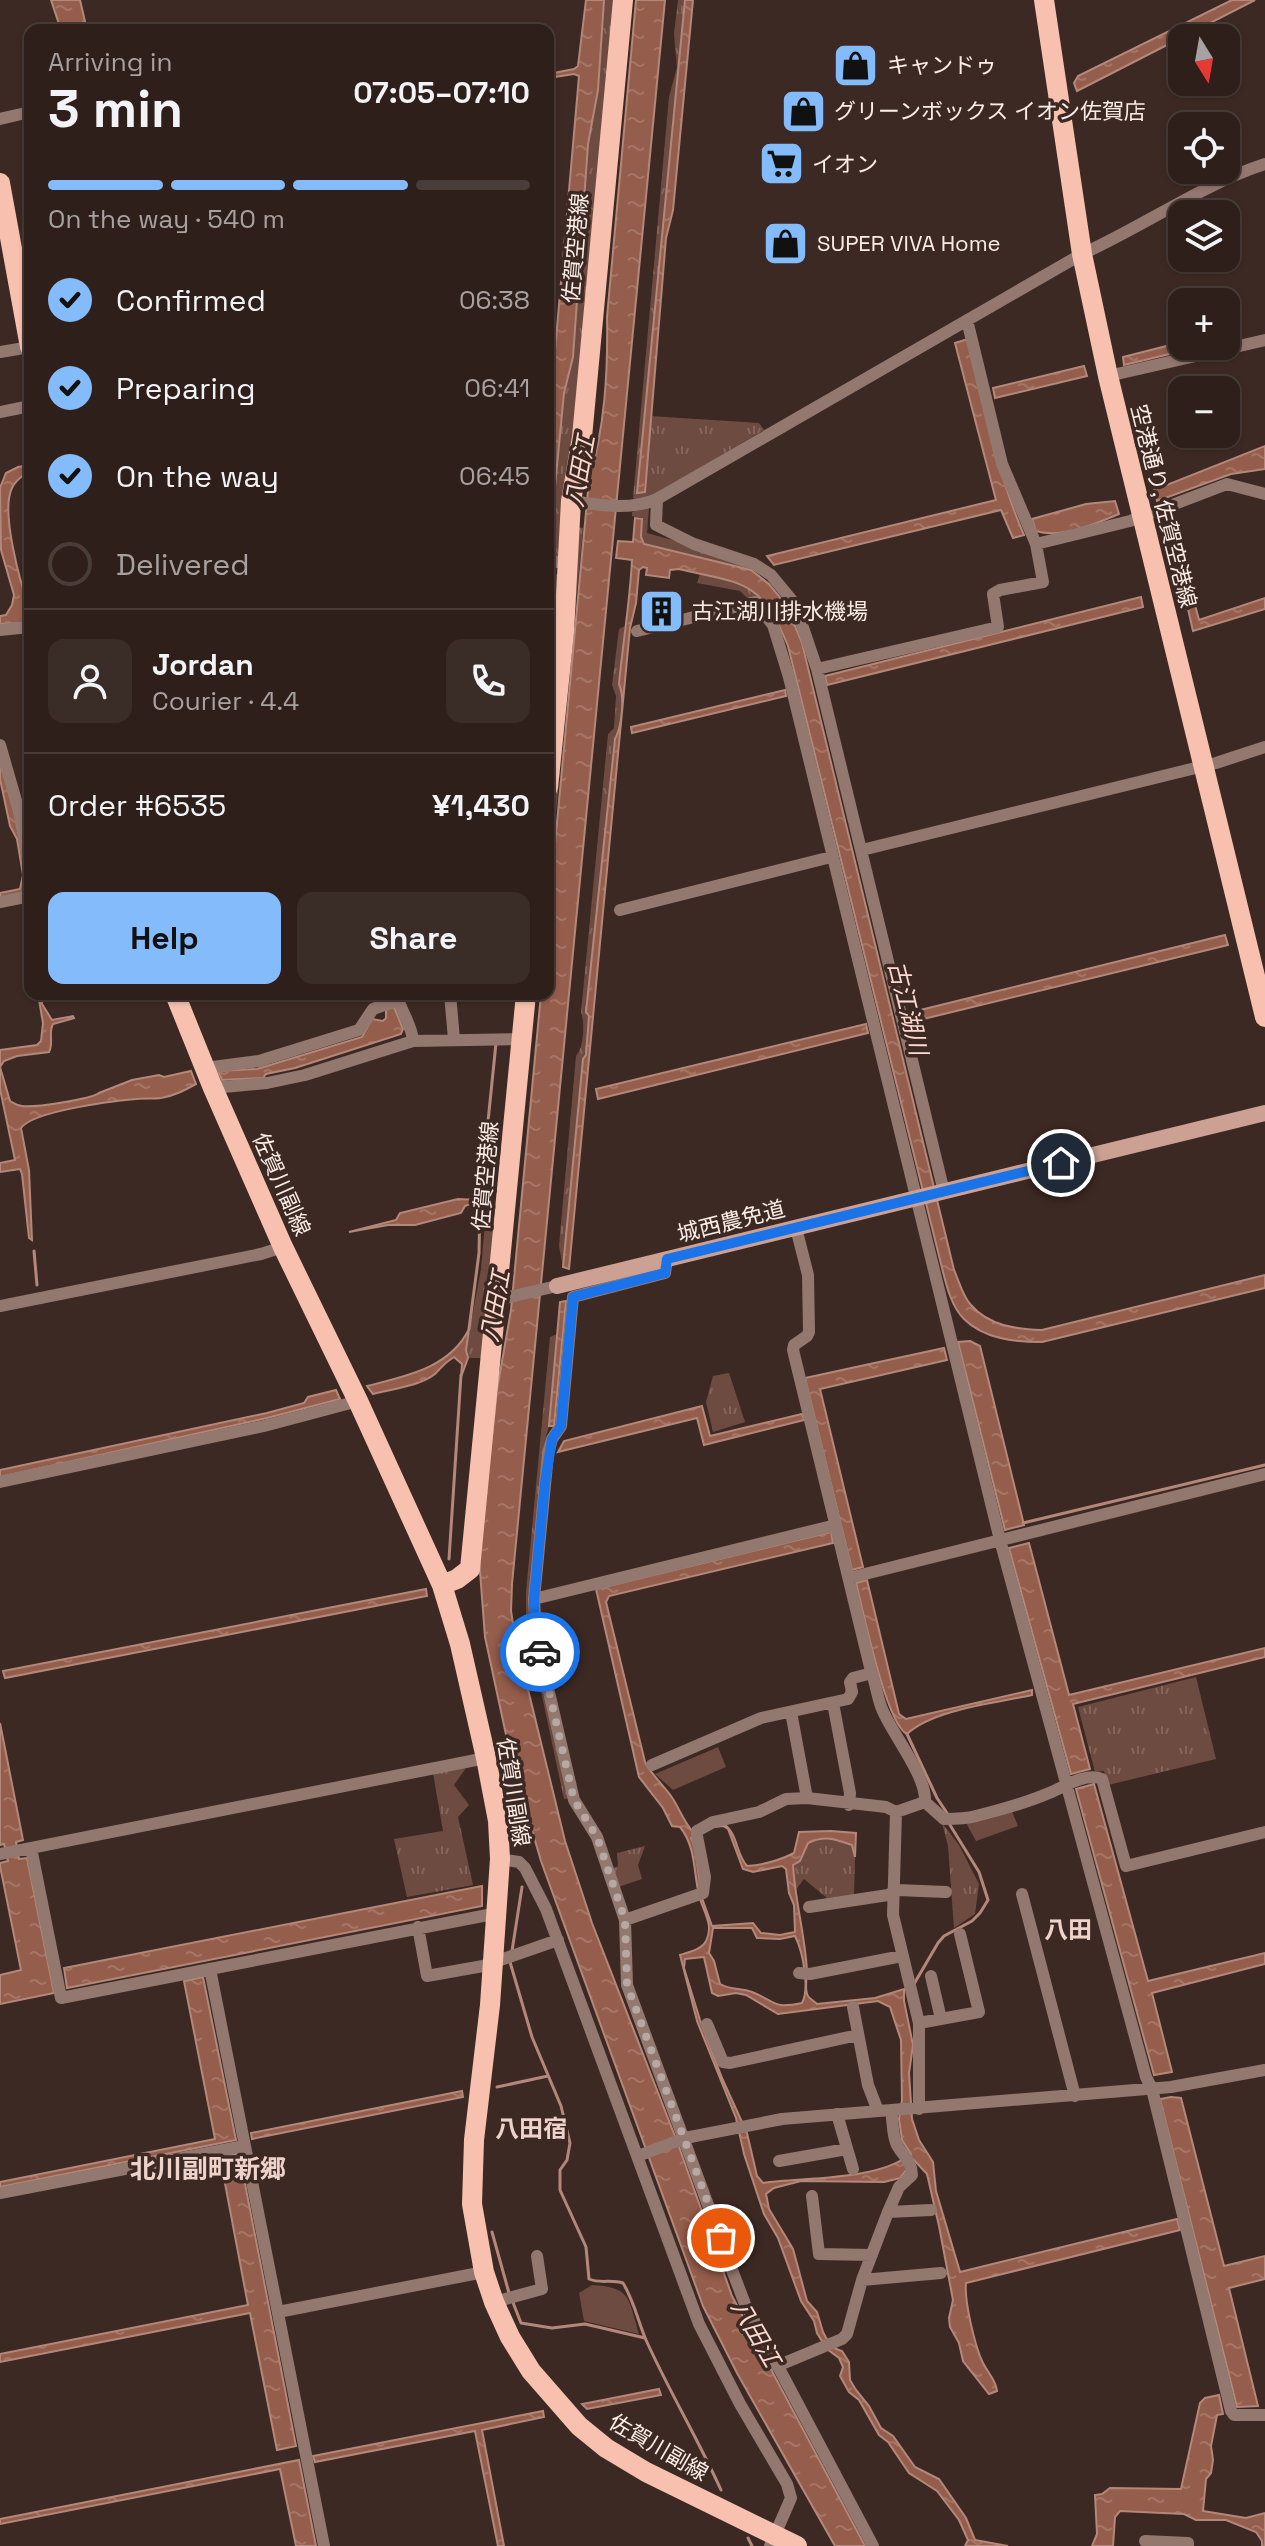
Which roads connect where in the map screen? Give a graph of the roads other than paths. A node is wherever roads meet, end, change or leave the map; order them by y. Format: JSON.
{"nodes":[{"id":1,"x":623,"y":0,"type":"edge"},
{"id":2,"x":1044,"y":0,"type":"edge"},
{"id":3,"x":24,"y":113,"type":"edge"},
{"id":4,"x":0,"y":119,"type":"edge"},
{"id":5,"x":1265,"y":164,"type":"edge"},
{"id":6,"x":0,"y":183,"type":"edge"},
{"id":7,"x":1082,"y":254,"type":"junction"},
{"id":8,"x":7,"y":256,"type":"edge"},
{"id":9,"x":967,"y":320,"type":"junction"},
{"id":10,"x":24,"y":323,"type":"edge"},
{"id":11,"x":1265,"y":340,"type":"edge"},
{"id":12,"x":24,"y":348,"type":"edge"},
{"id":13,"x":0,"y":352,"type":"edge"},
{"id":14,"x":1108,"y":376,"type":"junction"},
{"id":15,"x":24,"y":407,"type":"edge"},
{"id":16,"x":0,"y":412,"type":"edge"},
{"id":17,"x":1265,"y":494,"type":"edge"},
{"id":18,"x":657,"y":499,"type":"junction"},
{"id":19,"x":576,"y":502,"type":"junction"},
{"id":20,"x":1141,"y":516,"type":"junction"},
{"id":21,"x":1036,"y":544,"type":"junction"},
{"id":22,"x":557,"y":562,"type":"edge"},
{"id":23,"x":24,"y":628,"type":"edge"},
{"id":24,"x":0,"y":630,"type":"edge"},
{"id":25,"x":637,"y":631,"type":"dead end"},
{"id":26,"x":554,"y":637,"type":"edge"},
{"id":27,"x":817,"y":669,"type":"junction"},
{"id":28,"x":0,"y":745,"type":"edge"},
{"id":29,"x":1265,"y":747,"type":"edge"},
{"id":30,"x":1204,"y":766,"type":"junction"},
{"id":31,"x":24,"y":810,"type":"edge"},
{"id":32,"x":862,"y":850,"type":"junction"},
{"id":33,"x":831,"y":857,"type":"junction"},
{"id":34,"x":24,"y":897,"type":"edge"},
{"id":35,"x":0,"y":902,"type":"edge"},
{"id":36,"x":620,"y":910,"type":"dead end"},
{"id":37,"x":177,"y":1000,"type":"edge"},
{"id":38,"x":391,"y":1000,"type":"edge"},
{"id":39,"x":398,"y":1000,"type":"edge"},
{"id":40,"x":451,"y":1000,"type":"edge"},
{"id":41,"x":525,"y":1000,"type":"edge"},
{"id":42,"x":1265,"y":1017,"type":"edge"},
{"id":43,"x":454,"y":1039,"type":"junction"},
{"id":44,"x":521,"y":1039,"type":"junction"},
{"id":45,"x":413,"y":1041,"type":"junction"},
{"id":46,"x":205,"y":1068,"type":"junction"},
{"id":47,"x":213,"y":1088,"type":"junction"},
{"id":48,"x":1265,"y":1113,"type":"edge"},
{"id":49,"x":944,"y":1192,"type":"junction"},
{"id":50,"x":916,"y":1199,"type":"junction"},
{"id":51,"x":796,"y":1228,"type":"junction"},
{"id":52,"x":283,"y":1247,"type":"junction"},
{"id":53,"x":667,"y":1259,"type":"junction"},
{"id":54,"x":557,"y":1286,"type":"joint"},
{"id":55,"x":496,"y":1300,"type":"junction"},
{"id":56,"x":0,"y":1306,"type":"edge"},
{"id":57,"x":358,"y":1401,"type":"junction"},
{"id":58,"x":1265,"y":1474,"type":"edge"},
{"id":59,"x":0,"y":1482,"type":"edge"},
{"id":60,"x":836,"y":1525,"type":"junction"},
{"id":61,"x":1000,"y":1540,"type":"junction"},
{"id":62,"x":849,"y":1578,"type":"junction"},
{"id":63,"x":442,"y":1585,"type":"junction"},
{"id":64,"x":534,"y":1599,"type":"junction"},
{"id":65,"x":871,"y":1671,"type":"junction"},
{"id":66,"x":833,"y":1703,"type":"junction"},
{"id":67,"x":791,"y":1712,"type":"junction"},
{"id":68,"x":486,"y":1758,"type":"junction"},
{"id":69,"x":652,"y":1765,"type":"dead end"},
{"id":70,"x":1067,"y":1784,"type":"junction"},
{"id":71,"x":807,"y":1798,"type":"junction"},
{"id":72,"x":925,"y":1802,"type":"junction"},
{"id":73,"x":849,"y":1805,"type":"junction"},
{"id":74,"x":896,"y":1812,"type":"junction"},
{"id":75,"x":1265,"y":1832,"type":"edge"},
{"id":76,"x":26,"y":1849,"type":"junction"},
{"id":77,"x":2,"y":1853,"type":"edge"},
{"id":78,"x":500,"y":1859,"type":"junction"},
{"id":79,"x":946,"y":1892,"type":"dead end"},
{"id":80,"x":893,"y":1893,"type":"junction"},
{"id":81,"x":1022,"y":1894,"type":"dead end"},
{"id":82,"x":809,"y":1907,"type":"dead end"},
{"id":83,"x":498,"y":1913,"type":"junction"},
{"id":84,"x":625,"y":1920,"type":"junction"},
{"id":85,"x":418,"y":1927,"type":"junction"},
{"id":86,"x":960,"y":1934,"type":"dead end"},
{"id":87,"x":558,"y":1940,"type":"junction"},
{"id":88,"x":902,"y":1956,"type":"junction"},
{"id":89,"x":505,"y":1959,"type":"junction"},
{"id":90,"x":210,"y":1969,"type":"junction"},
{"id":91,"x":804,"y":1973,"type":"dead end"},
{"id":92,"x":931,"y":1976,"type":"dead end"},
{"id":93,"x":853,"y":2007,"type":"dead end"},
{"id":94,"x":941,"y":2019,"type":"junction"},
{"id":95,"x":919,"y":2023,"type":"junction"},
{"id":96,"x":707,"y":2024,"type":"dead end"},
{"id":97,"x":858,"y":2035,"type":"junction"},
{"id":98,"x":1265,"y":2070,"type":"edge"},
{"id":99,"x":1152,"y":2089,"type":"junction"},
{"id":100,"x":1075,"y":2096,"type":"junction"},
{"id":101,"x":917,"y":2109,"type":"junction"},
{"id":102,"x":889,"y":2110,"type":"junction"},
{"id":103,"x":837,"y":2114,"type":"junction"},
{"id":104,"x":685,"y":2138,"type":"junction"},
{"id":105,"x":243,"y":2140,"type":"junction"},
{"id":106,"x":847,"y":2149,"type":"junction"},
{"id":107,"x":638,"y":2156,"type":"junction"},
{"id":108,"x":779,"y":2161,"type":"dead end"},
{"id":109,"x":853,"y":2169,"type":"dead end"},
{"id":110,"x":0,"y":2193,"type":"edge"},
{"id":111,"x":812,"y":2196,"type":"dead end"},
{"id":112,"x":931,"y":2210,"type":"dead end"},
{"id":113,"x":888,"y":2212,"type":"junction"},
{"id":114,"x":872,"y":2255,"type":"junction"},
{"id":115,"x":537,"y":2256,"type":"dead end"},
{"id":116,"x":484,"y":2272,"type":"junction"},
{"id":117,"x":941,"y":2273,"type":"dead end"},
{"id":118,"x":862,"y":2280,"type":"junction"},
{"id":119,"x":505,"y":2298,"type":"junction"},
{"id":120,"x":278,"y":2312,"type":"junction"},
{"id":121,"x":777,"y":2366,"type":"junction"},
{"id":122,"x":1265,"y":2415,"type":"edge"},
{"id":123,"x":772,"y":2540,"type":"edge"},
{"id":124,"x":1145,"y":2541,"type":"dead end"},
{"id":125,"x":324,"y":2546,"type":"edge"},
{"id":126,"x":797,"y":2546,"type":"edge"},
{"id":127,"x":873,"y":2546,"type":"edge"},
{"id":128,"x":1188,"y":2546,"type":"edge"}],
"edges":[{"from":1,"to":19,"type":"main road","name":"佐賀空港線"},
{"from":2,"to":7,"type":"main road","name":"空港通り, 佐賀空港線"},
{"from":3,"to":4,"type":"street"},
{"from":5,"to":7,"type":"street"},
{"from":6,"to":8,"type":"main road"},
{"from":7,"to":9,"type":"street"},
{"from":7,"to":14,"type":"main road","name":"空港通り, 佐賀空港線"},
{"from":8,"to":10,"type":"main road"},
{"from":9,"to":18,"type":"street"},
{"from":9,"to":21,"type":"street"},
{"from":11,"to":14,"type":"street"},
{"from":12,"to":13,"type":"street"},
{"from":14,"to":20,"type":"main road","name":"空港通り, 佐賀空港線"},
{"from":15,"to":16,"type":"street"},
{"from":17,"to":20,"type":"street"},
{"from":18,"to":19,"type":"street"},
{"from":18,"to":27,"type":"street"},
{"from":19,"to":22,"type":"main road","name":"佐賀空港線"},
{"from":20,"to":21,"type":"street"},
{"from":20,"to":30,"type":"main road","name":"空港通り, 佐賀空港線"},
{"from":21,"to":27,"type":"street"},
{"from":22,"to":26,"type":"main road","name":"佐賀空港線"},
{"from":23,"to":24,"type":"street"},
{"from":25,"to":33,"type":"street"},
{"from":27,"to":32,"type":"street"},
{"from":28,"to":31,"type":"street"},
{"from":29,"to":30,"type":"street"},
{"from":30,"to":32,"type":"street"},
{"from":30,"to":42,"type":"main road","name":"空港通り, 佐賀空港線"},
{"from":32,"to":49,"type":"street"},
{"from":33,"to":36,"type":"street"},
{"from":33,"to":50,"type":"street"},
{"from":34,"to":35,"type":"street"},
{"from":37,"to":46,"type":"main road","name":"佐賀川副線"},
{"from":38,"to":46,"type":"street"},
{"from":39,"to":45,"type":"street"},
{"from":40,"to":43,"type":"street"},
{"from":41,"to":44,"type":"main road","name":"佐賀空港線"},
{"from":43,"to":44,"type":"street"},
{"from":43,"to":45,"type":"street"},
{"from":44,"to":55,"type":"main road","name":"佐賀空港線"},
{"from":45,"to":47,"type":"street"},
{"from":46,"to":47,"type":"main road","name":"佐賀川副線"},
{"from":47,"to":52,"type":"main road","name":"佐賀川副線"},
{"from":48,"to":49,"type":"street"},
{"from":49,"to":50,"type":"street","name":"城西農免道"},
{"from":50,"to":51,"type":"street","name":"城西農免道"},
{"from":50,"to":61,"type":"street"},
{"from":51,"to":53,"type":"street","name":"城西農免道"},
{"from":51,"to":60,"type":"street"},
{"from":52,"to":56,"type":"street"},
{"from":52,"to":57,"type":"main road","name":"佐賀川副線"},
{"from":53,"to":54,"type":"street","name":"城西農免道"},
{"from":53,"to":64,"type":"street"},
{"from":54,"to":55,"type":"street"},
{"from":55,"to":63,"type":"main road","name":"佐賀空港線"},
{"from":57,"to":59,"type":"street"},
{"from":57,"to":63,"type":"main road","name":"佐賀川副線"},
{"from":58,"to":61,"type":"street"},
{"from":60,"to":62,"type":"street"},
{"from":60,"to":64,"type":"street"},
{"from":61,"to":62,"type":"street"},
{"from":61,"to":70,"type":"street"},
{"from":62,"to":65,"type":"street"},
{"from":63,"to":68,"type":"main road","name":"佐賀川副線"},
{"from":64,"to":84,"type":"street"},
{"from":65,"to":66,"type":"street"},
{"from":65,"to":72,"type":"street"},
{"from":66,"to":67,"type":"street"},
{"from":66,"to":73,"type":"street"},
{"from":67,"to":69,"type":"street"},
{"from":67,"to":71,"type":"street"},
{"from":68,"to":76,"type":"street"},
{"from":68,"to":78,"type":"main road","name":"佐賀川副線"},
{"from":70,"to":72,"type":"street"},
{"from":70,"to":75,"type":"street"},
{"from":70,"to":99,"type":"street"},
{"from":71,"to":73,"type":"street"},
{"from":71,"to":84,"type":"street"},
{"from":72,"to":74,"type":"street"},
{"from":73,"to":74,"type":"street"},
{"from":74,"to":80,"type":"street"},
{"from":76,"to":77,"type":"street"},
{"from":76,"to":90,"type":"street"},
{"from":78,"to":83,"type":"main road","name":"佐賀川副線"},
{"from":78,"to":87,"type":"street"},
{"from":79,"to":80,"type":"street"},
{"from":80,"to":82,"type":"street"},
{"from":80,"to":88,"type":"street"},
{"from":81,"to":100,"type":"street"},
{"from":83,"to":85,"type":"street"},
{"from":83,"to":89,"type":"main road","name":"佐賀川副線"},
{"from":84,"to":104,"type":"street"},
{"from":85,"to":89,"type":"street"},
{"from":85,"to":90,"type":"street"},
{"from":86,"to":94,"type":"street"},
{"from":87,"to":89,"type":"street"},
{"from":87,"to":107,"type":"street"},
{"from":88,"to":91,"type":"street"},
{"from":88,"to":95,"type":"street"},
{"from":89,"to":116,"type":"main road","name":"佐賀川副線"},
{"from":90,"to":105,"type":"street"},
{"from":92,"to":94,"type":"street"},
{"from":93,"to":97,"type":"street"},
{"from":94,"to":95,"type":"street"},
{"from":95,"to":101,"type":"street"},
{"from":96,"to":97,"type":"street"},
{"from":97,"to":102,"type":"street"},
{"from":98,"to":99,"type":"street"},
{"from":99,"to":100,"type":"street"},
{"from":99,"to":122,"type":"street"},
{"from":100,"to":101,"type":"street"},
{"from":101,"to":102,"type":"street"},
{"from":102,"to":103,"type":"street"},
{"from":102,"to":113,"type":"street"},
{"from":103,"to":104,"type":"street"},
{"from":103,"to":106,"type":"street"},
{"from":104,"to":107,"type":"street"},
{"from":104,"to":121,"type":"street"},
{"from":105,"to":110,"type":"street"},
{"from":105,"to":120,"type":"street"},
{"from":106,"to":108,"type":"street"},
{"from":106,"to":109,"type":"street"},
{"from":107,"to":123,"type":"street"},
{"from":111,"to":114,"type":"street"},
{"from":112,"to":113,"type":"street"},
{"from":113,"to":114,"type":"street"},
{"from":114,"to":118,"type":"street"},
{"from":115,"to":119,"type":"street"},
{"from":116,"to":119,"type":"main road","name":"佐賀川副線"},
{"from":116,"to":120,"type":"street"},
{"from":117,"to":118,"type":"street"},
{"from":118,"to":121,"type":"street"},
{"from":119,"to":123,"type":"main road","name":"佐賀川副線"},
{"from":120,"to":125,"type":"street"},
{"from":121,"to":127,"type":"street"},
{"from":123,"to":126,"type":"main road","name":"佐賀川副線"},
{"from":124,"to":128,"type":"street"}]}
